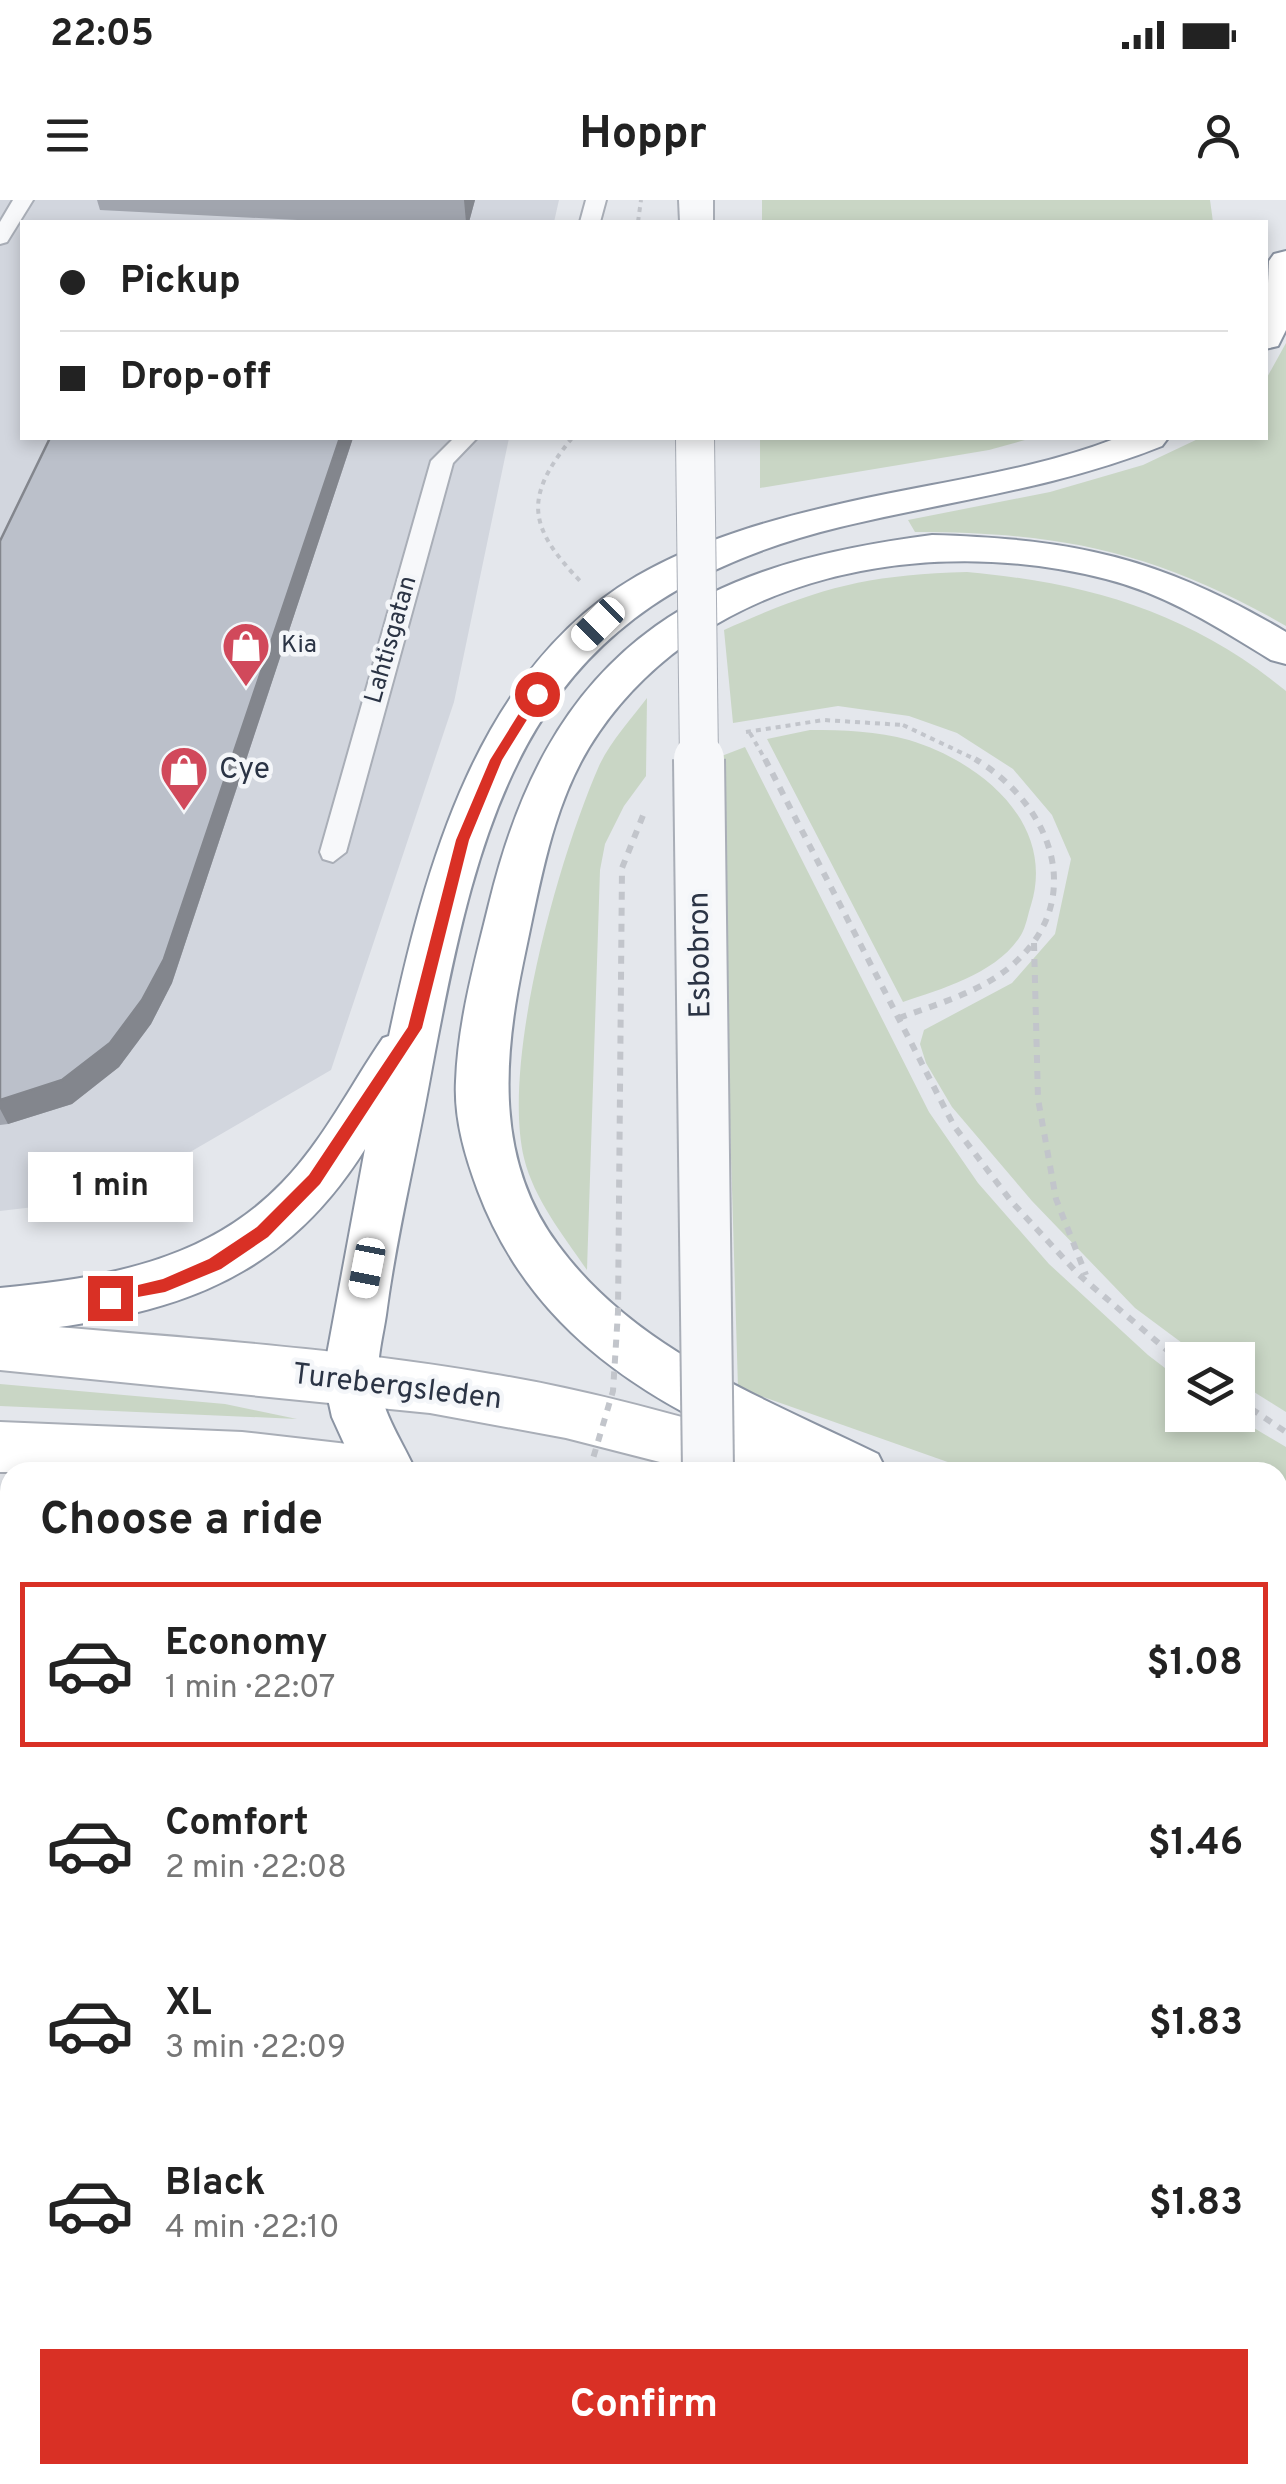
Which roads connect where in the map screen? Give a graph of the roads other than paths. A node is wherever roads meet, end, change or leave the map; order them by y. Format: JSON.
{"nodes":[{"id":1,"x":23,"y":200,"type":"edge"},
{"id":2,"x":0,"y":238,"type":"edge"},
{"id":3,"x":1286,"y":262,"type":"edge"},
{"id":4,"x":1268,"y":331,"type":"edge"},
{"id":5,"x":464,"y":440,"type":"edge"},
{"id":6,"x":695,"y":440,"type":"edge"},
{"id":7,"x":1143,"y":440,"type":"edge"},
{"id":8,"x":1286,"y":650,"type":"edge"},
{"id":9,"x":333,"y":852,"type":"dead end"},
{"id":10,"x":415,"y":1028,"type":"junction"},
{"id":11,"x":0,"y":1311,"type":"edge"},
{"id":12,"x":0,"y":1346,"type":"edge"},
{"id":13,"x":350,"y":1380,"type":"junction"},
{"id":14,"x":0,"y":1447,"type":"edge"},
{"id":15,"x":277,"y":1462,"type":"edge"},
{"id":16,"x":381,"y":1462,"type":"edge"},
{"id":17,"x":708,"y":1462,"type":"edge"},
{"id":18,"x":752,"y":1462,"type":"edge"},
{"id":19,"x":839,"y":1462,"type":"edge"}],
"edges":[{"from":1,"to":2,"type":"lane"},
{"from":3,"to":4,"type":"main road"},
{"from":5,"to":9,"type":"lane","name":"Lahtisgatan"},
{"from":6,"to":17,"type":"street","name":"Esbobron","bridge":true},
{"from":7,"to":10,"type":"main road"},
{"from":8,"to":19,"type":"main road"},
{"from":10,"to":11,"type":"main road"},
{"from":10,"to":13,"type":"main road"},
{"from":12,"to":13,"type":"main road","name":"Turebergsleden"},
{"from":13,"to":16,"type":"main road"},
{"from":13,"to":18,"type":"main road","name":"Turebergsleden"},
{"from":14,"to":15,"type":"main road"}]}
